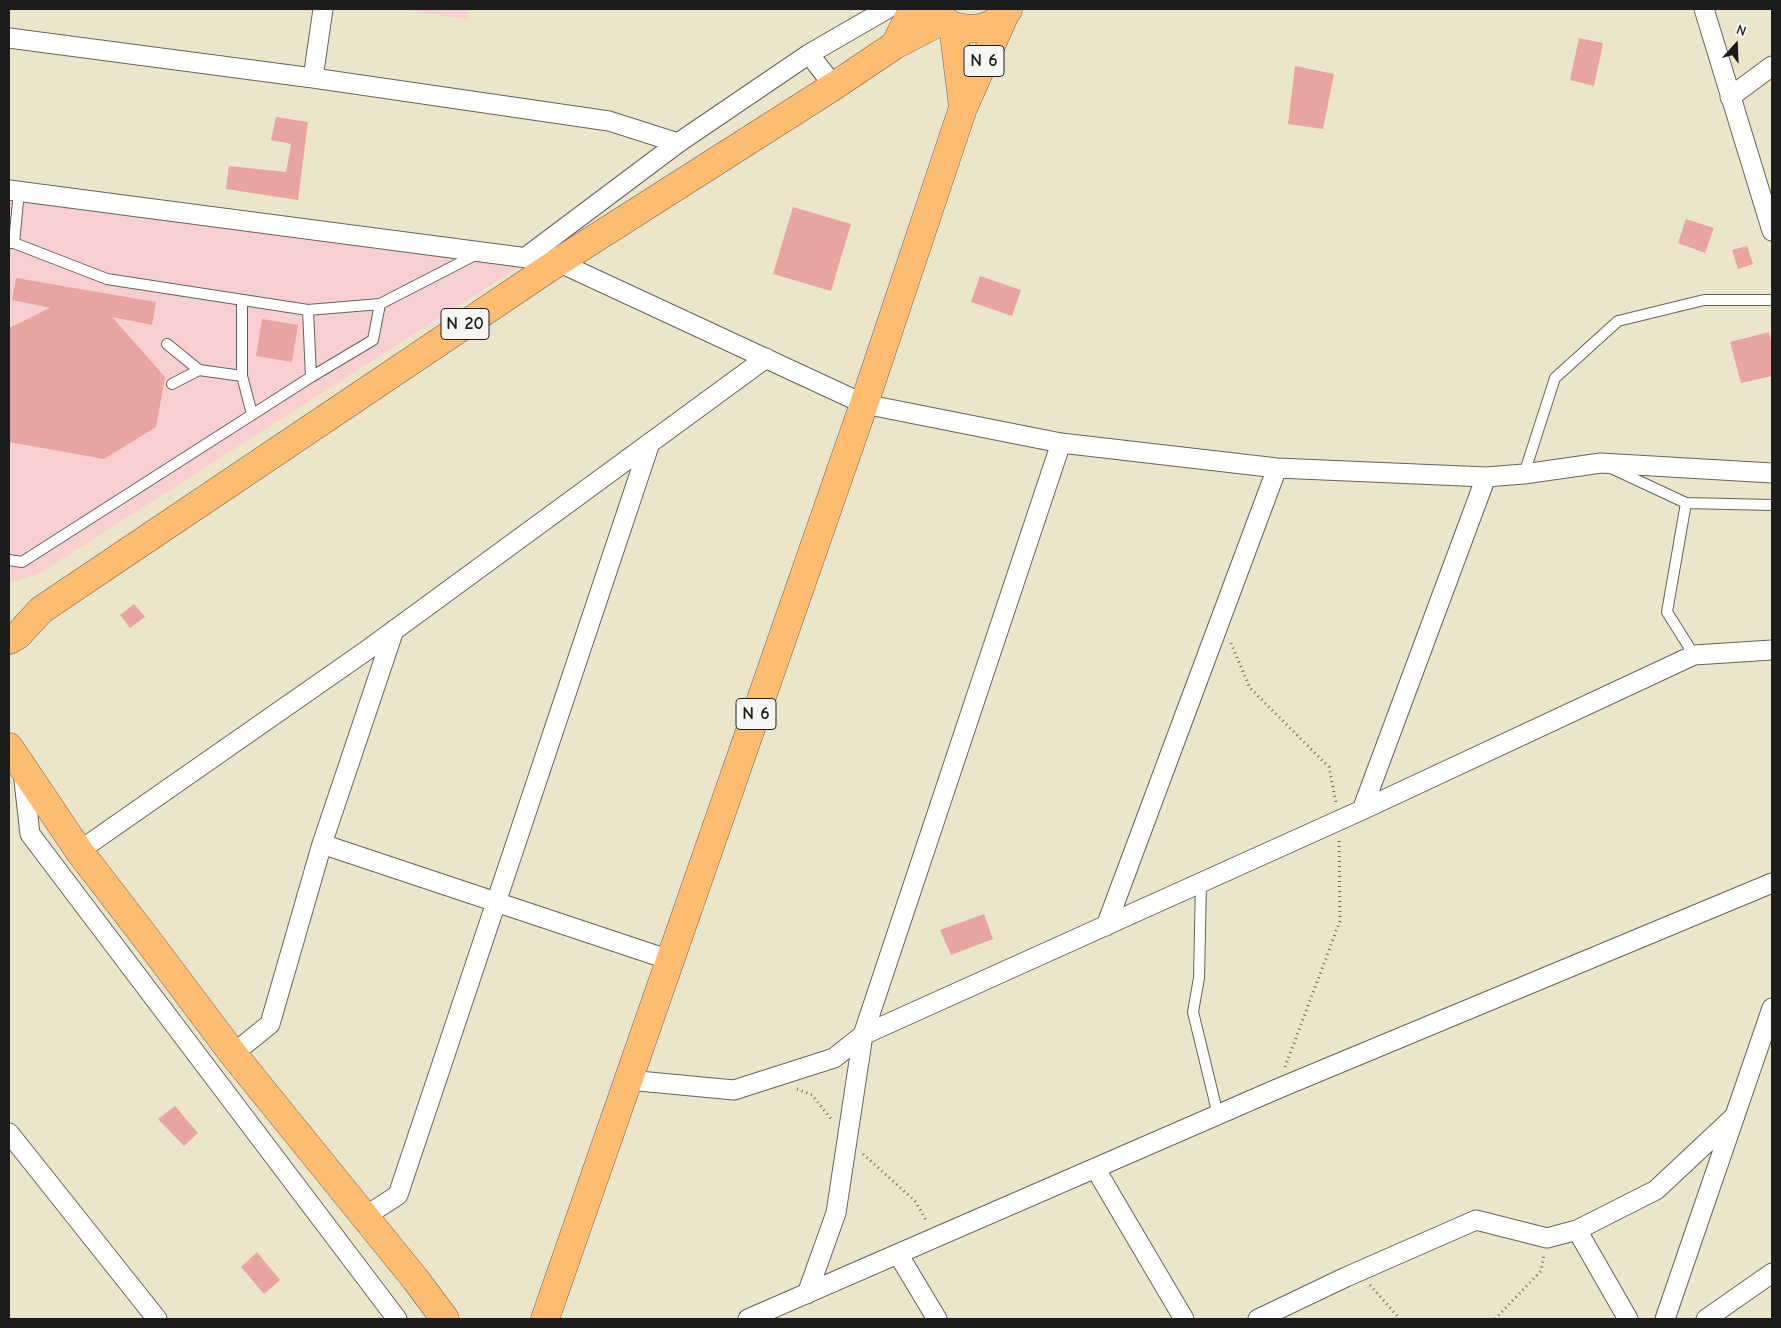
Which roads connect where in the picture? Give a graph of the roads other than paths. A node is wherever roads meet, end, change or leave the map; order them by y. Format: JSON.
{"nodes":[{"id":1,"x":322,"y":9,"type":"edge"},
{"id":2,"x":887,"y":9,"type":"edge"},
{"id":3,"x":913,"y":9,"type":"edge"},
{"id":4,"x":1704,"y":9,"type":"edge"},
{"id":5,"x":1007,"y":12,"type":"edge"},
{"id":6,"x":943,"y":18,"type":"edge"},
{"id":7,"x":9,"y":38,"type":"edge"},
{"id":8,"x":895,"y":45,"type":"junction"},
{"id":9,"x":809,"y":54,"type":"junction"},
{"id":10,"x":1772,"y":66,"type":"edge"},
{"id":11,"x":313,"y":78,"type":"junction"},
{"id":12,"x":834,"y":86,"type":"junction"},
{"id":13,"x":1730,"y":97,"type":"junction"},
{"id":14,"x":963,"y":108,"type":"junction"},
{"id":15,"x":678,"y":143,"type":"junction"},
{"id":16,"x":14,"y":191,"type":"edge"},
{"id":17,"x":1772,"y":231,"type":"edge"},
{"id":18,"x":11,"y":243,"type":"edge"},
{"id":19,"x":482,"y":252,"type":"junction"},
{"id":20,"x":526,"y":257,"type":"junction"},
{"id":21,"x":558,"y":262,"type":"junction"},
{"id":22,"x":242,"y":300,"type":"junction"},
{"id":23,"x":1772,"y":300,"type":"edge"},
{"id":24,"x":380,"y":304,"type":"junction"},
{"id":25,"x":308,"y":310,"type":"junction"},
{"id":26,"x":166,"y":344,"type":"dead end"},
{"id":27,"x":766,"y":358,"type":"junction"},
{"id":28,"x":199,"y":370,"type":"junction"},
{"id":29,"x":242,"y":376,"type":"junction"},
{"id":30,"x":311,"y":377,"type":"junction"},
{"id":31,"x":172,"y":384,"type":"dead end"},
{"id":32,"x":864,"y":404,"type":"junction"},
{"id":33,"x":252,"y":414,"type":"junction"},
{"id":34,"x":1061,"y":442,"type":"junction"},
{"id":35,"x":650,"y":443,"type":"junction"},
{"id":36,"x":1601,"y":463,"type":"junction"},
{"id":37,"x":1277,"y":468,"type":"junction"},
{"id":38,"x":1772,"y":473,"type":"edge"},
{"id":39,"x":1524,"y":474,"type":"junction"},
{"id":40,"x":1486,"y":477,"type":"junction"},
{"id":41,"x":1686,"y":502,"type":"junction"},
{"id":42,"x":1772,"y":505,"type":"edge"},
{"id":43,"x":9,"y":560,"type":"edge"},
{"id":44,"x":41,"y":610,"type":"junction"},
{"id":45,"x":9,"y":612,"type":"edge"},
{"id":46,"x":394,"y":630,"type":"junction"},
{"id":47,"x":9,"y":640,"type":"edge"},
{"id":48,"x":1772,"y":650,"type":"edge"},
{"id":49,"x":1694,"y":655,"type":"junction"},
{"id":50,"x":16,"y":758,"type":"edge"},
{"id":51,"x":1362,"y":810,"type":"junction"},
{"id":52,"x":322,"y":844,"type":"junction"},
{"id":53,"x":79,"y":851,"type":"junction"},
{"id":54,"x":1201,"y":882,"type":"junction"},
{"id":55,"x":1772,"y":883,"type":"edge"},
{"id":56,"x":496,"y":902,"type":"junction"},
{"id":57,"x":1106,"y":926,"type":"junction"},
{"id":58,"x":670,"y":960,"type":"junction"},
{"id":59,"x":1772,"y":1008,"type":"edge"},
{"id":60,"x":863,"y":1035,"type":"junction"},
{"id":61,"x":1768,"y":1038,"type":"edge"},
{"id":62,"x":233,"y":1054,"type":"junction"},
{"id":63,"x":628,"y":1080,"type":"junction"},
{"id":64,"x":1218,"y":1115,"type":"junction"},
{"id":65,"x":1735,"y":1116,"type":"junction"},
{"id":66,"x":9,"y":1133,"type":"edge"},
{"id":67,"x":1095,"y":1168,"type":"junction"},
{"id":68,"x":364,"y":1217,"type":"junction"},
{"id":69,"x":1577,"y":1230,"type":"junction"},
{"id":70,"x":898,"y":1254,"type":"junction"},
{"id":71,"x":1772,"y":1273,"type":"edge"},
{"id":72,"x":807,"y":1294,"type":"junction"},
{"id":73,"x":545,"y":1318,"type":"edge"},
{"id":74,"x":157,"y":1319,"type":"edge"},
{"id":75,"x":397,"y":1319,"type":"edge"},
{"id":76,"x":445,"y":1319,"type":"edge"},
{"id":77,"x":748,"y":1319,"type":"edge"},
{"id":78,"x":937,"y":1319,"type":"edge"},
{"id":79,"x":1184,"y":1319,"type":"edge"},
{"id":80,"x":1258,"y":1319,"type":"edge"},
{"id":81,"x":1628,"y":1319,"type":"edge"},
{"id":82,"x":1664,"y":1319,"type":"edge"},
{"id":83,"x":1706,"y":1319,"type":"edge"}],
"edges":[{"from":1,"to":11,"type":"street"},
{"from":2,"to":9,"type":"street"},
{"from":3,"to":8,"type":"main road","number":"N 20"},
{"from":4,"to":13,"type":"street"},
{"from":5,"to":6,"type":"main road"},
{"from":5,"to":14,"type":"main road","number":"N 6"},
{"from":6,"to":8,"type":"main road","number":"N 20"},
{"from":6,"to":14,"type":"main road","number":"N 6"},
{"from":7,"to":11,"type":"street"},
{"from":8,"to":12,"type":"main road","number":"N 20"},
{"from":9,"to":12,"type":"street"},
{"from":9,"to":15,"type":"street"},
{"from":10,"to":13,"type":"street"},
{"from":11,"to":15,"type":"street"},
{"from":12,"to":21,"type":"main road","number":"N 20"},
{"from":13,"to":17,"type":"street"},
{"from":14,"to":32,"type":"main road","number":"N 6"},
{"from":15,"to":20,"type":"street"},
{"from":16,"to":18,"type":"lane"},
{"from":16,"to":19,"type":"street"},
{"from":18,"to":22,"type":"lane"},
{"from":19,"to":20,"type":"street"},
{"from":19,"to":24,"type":"lane"},
{"from":20,"to":21,"type":"street"},
{"from":21,"to":27,"type":"street"},
{"from":21,"to":44,"type":"main road","number":"N 20"},
{"from":22,"to":25,"type":"lane"},
{"from":22,"to":29,"type":"lane"},
{"from":23,"to":39,"type":"lane"},
{"from":24,"to":25,"type":"lane"},
{"from":24,"to":30,"type":"lane"},
{"from":25,"to":30,"type":"lane"},
{"from":26,"to":28,"type":"lane"},
{"from":27,"to":32,"type":"street"},
{"from":27,"to":35,"type":"street"},
{"from":28,"to":29,"type":"lane"},
{"from":28,"to":31,"type":"lane"},
{"from":29,"to":33,"type":"lane"},
{"from":30,"to":33,"type":"lane"},
{"from":32,"to":34,"type":"street"},
{"from":32,"to":58,"type":"main road","number":"N 6"},
{"from":33,"to":43,"type":"lane"},
{"from":34,"to":37,"type":"street"},
{"from":34,"to":60,"type":"street"},
{"from":35,"to":46,"type":"street"},
{"from":35,"to":56,"type":"street"},
{"from":36,"to":38,"type":"street"},
{"from":36,"to":39,"type":"street"},
{"from":36,"to":41,"type":"lane"},
{"from":37,"to":40,"type":"street"},
{"from":37,"to":57,"type":"street"},
{"from":39,"to":40,"type":"street"},
{"from":40,"to":51,"type":"street"},
{"from":41,"to":42,"type":"lane"},
{"from":41,"to":49,"type":"lane"},
{"from":44,"to":45,"type":"main road"},
{"from":44,"to":47,"type":"main road","number":"N 20"},
{"from":46,"to":52,"type":"street"},
{"from":46,"to":53,"type":"street"},
{"from":48,"to":49,"type":"street"},
{"from":49,"to":51,"type":"street"},
{"from":50,"to":53,"type":"main road"},
{"from":50,"to":75,"type":"street"},
{"from":51,"to":54,"type":"street"},
{"from":52,"to":56,"type":"street"},
{"from":52,"to":62,"type":"street"},
{"from":53,"to":62,"type":"main road"},
{"from":54,"to":57,"type":"street"},
{"from":54,"to":64,"type":"lane"},
{"from":55,"to":64,"type":"street"},
{"from":56,"to":58,"type":"street"},
{"from":56,"to":68,"type":"street"},
{"from":57,"to":60,"type":"street"},
{"from":58,"to":63,"type":"main road","number":"N 6"},
{"from":59,"to":61,"type":"street"},
{"from":60,"to":63,"type":"street"},
{"from":60,"to":72,"type":"street"},
{"from":61,"to":65,"type":"street"},
{"from":62,"to":68,"type":"main road"},
{"from":63,"to":73,"type":"main road","number":"N 6"},
{"from":64,"to":67,"type":"street"},
{"from":65,"to":69,"type":"street"},
{"from":65,"to":82,"type":"street"},
{"from":66,"to":74,"type":"street"},
{"from":67,"to":70,"type":"street"},
{"from":67,"to":79,"type":"street"},
{"from":68,"to":76,"type":"main road"},
{"from":69,"to":80,"type":"street"},
{"from":69,"to":81,"type":"street"},
{"from":70,"to":72,"type":"street"},
{"from":70,"to":78,"type":"street"},
{"from":71,"to":83,"type":"street"},
{"from":72,"to":77,"type":"street"}]}
